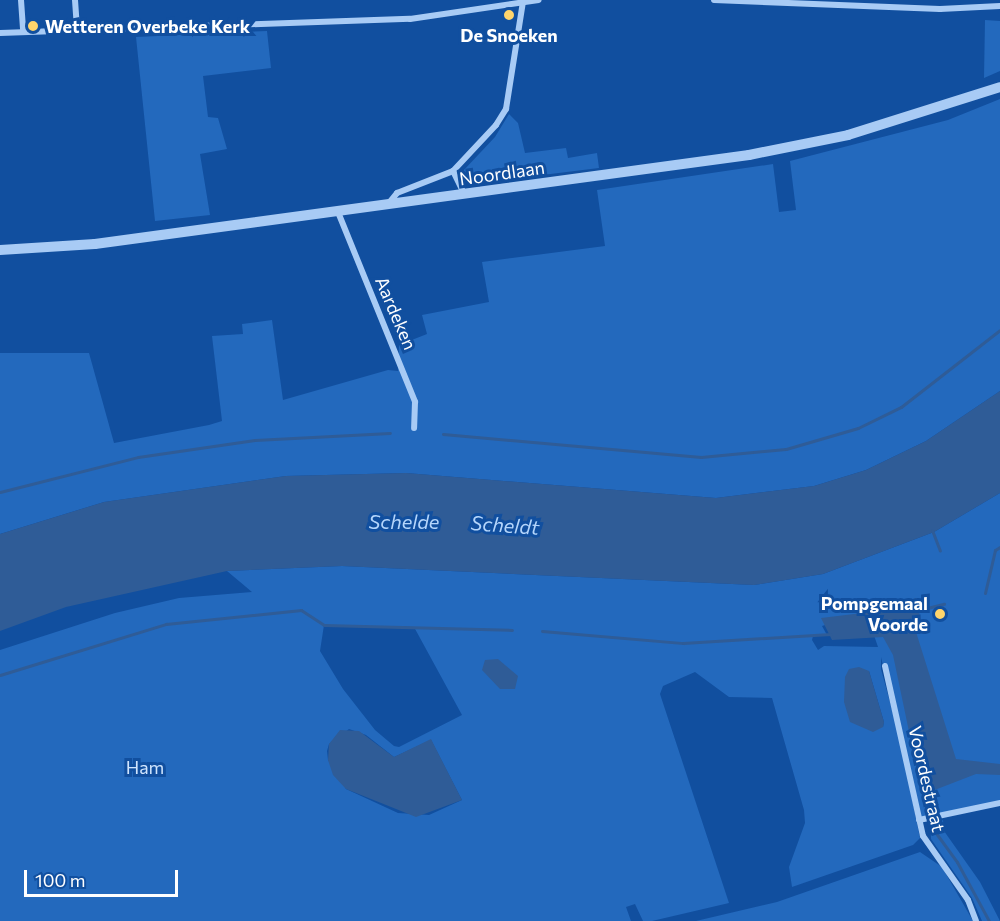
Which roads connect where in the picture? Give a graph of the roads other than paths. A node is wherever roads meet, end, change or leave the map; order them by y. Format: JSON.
{"nodes":[{"id":1,"x":21,"y":0,"type":"edge"},
{"id":2,"x":539,"y":0,"type":"edge"},
{"id":3,"x":714,"y":0,"type":"edge"},
{"id":4,"x":76,"y":1,"type":"edge"},
{"id":5,"x":501,"y":2,"type":"edge"},
{"id":6,"x":523,"y":2,"type":"junction"},
{"id":7,"x":1000,"y":6,"type":"edge"},
{"id":8,"x":77,"y":30,"type":"junction"},
{"id":9,"x":23,"y":32,"type":"junction"},
{"id":10,"x":0,"y":33,"type":"edge"},
{"id":11,"x":1000,"y":87,"type":"edge"},
{"id":12,"x":453,"y":171,"type":"junction"},
{"id":13,"x":464,"y":195,"type":"junction"},
{"id":14,"x":388,"y":205,"type":"junction"},
{"id":15,"x":338,"y":212,"type":"junction"},
{"id":16,"x":0,"y":250,"type":"edge"},
{"id":17,"x":414,"y":428,"type":"dead end"},
{"id":18,"x":885,"y":666,"type":"dead end"},
{"id":19,"x":1000,"y":802,"type":"edge"},
{"id":20,"x":919,"y":820,"type":"junction"},
{"id":21,"x":976,"y":921,"type":"edge"}],
"edges":[{"from":1,"to":9,"type":"street"},
{"from":2,"to":6,"type":"street"},
{"from":3,"to":7,"type":"street"},
{"from":4,"to":8,"type":"street"},
{"from":5,"to":6,"type":"street"},
{"from":5,"to":8,"type":"street"},
{"from":6,"to":12,"type":"street"},
{"from":8,"to":9,"type":"street"},
{"from":9,"to":10,"type":"street"},
{"from":11,"to":13,"type":"street","name":"Noordlaan"},
{"from":12,"to":13,"type":"street"},
{"from":12,"to":14,"type":"street"},
{"from":13,"to":14,"type":"street","name":"Noordlaan"},
{"from":14,"to":15,"type":"street","name":"Noordlaan"},
{"from":15,"to":16,"type":"street","name":"Noordlaan"},
{"from":15,"to":17,"type":"street","name":"Aardeken"},
{"from":18,"to":20,"type":"street","name":"Voordestraat"},
{"from":19,"to":20,"type":"street"},
{"from":20,"to":21,"type":"street","name":"Voordestraat"}]}
